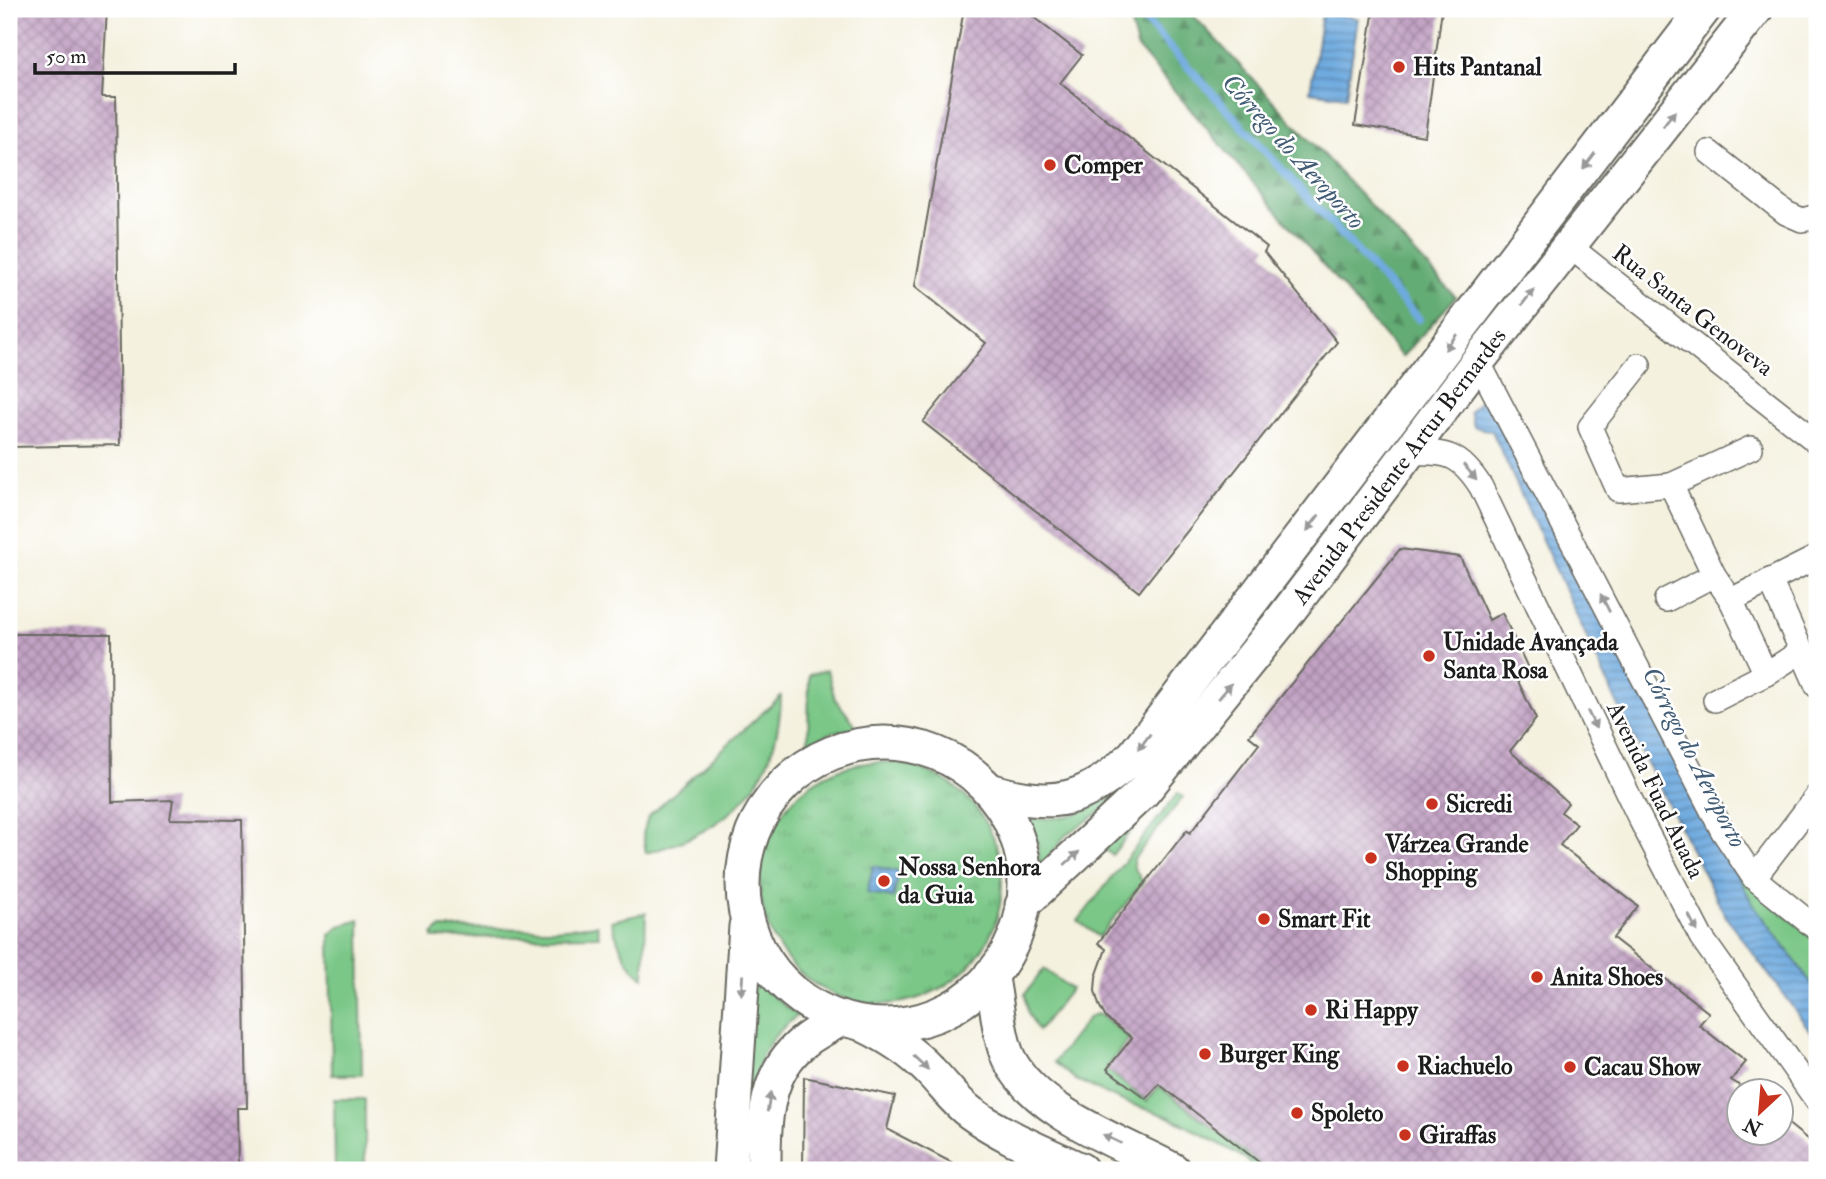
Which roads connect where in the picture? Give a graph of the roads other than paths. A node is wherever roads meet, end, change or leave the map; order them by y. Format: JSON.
{"nodes":[{"id":1,"x":1704,"y":9,"type":"edge"},
{"id":2,"x":1756,"y":9,"type":"edge"},
{"id":3,"x":1709,"y":152,"type":"dead end"},
{"id":4,"x":1817,"y":216,"type":"edge"},
{"id":5,"x":1569,"y":246,"type":"junction"},
{"id":6,"x":1478,"y":361,"type":"junction"},
{"id":7,"x":1639,"y":365,"type":"dead end"},
{"id":8,"x":1817,"y":442,"type":"edge"},
{"id":9,"x":1751,"y":448,"type":"dead end"},
{"id":10,"x":1409,"y":453,"type":"junction"},
{"id":11,"x":1671,"y":485,"type":"junction"},
{"id":12,"x":1817,"y":557,"type":"edge"},
{"id":13,"x":1714,"y":575,"type":"junction"},
{"id":14,"x":1770,"y":580,"type":"junction"},
{"id":15,"x":1665,"y":600,"type":"dead end"},
{"id":16,"x":1731,"y":600,"type":"junction"},
{"id":17,"x":1803,"y":650,"type":"junction"},
{"id":18,"x":1766,"y":674,"type":"junction"},
{"id":19,"x":1817,"y":686,"type":"edge"},
{"id":20,"x":1715,"y":700,"type":"dead end"},
{"id":21,"x":990,"y":790,"type":"junction"},
{"id":22,"x":1817,"y":796,"type":"edge"},
{"id":23,"x":1754,"y":878,"type":"junction"},
{"id":24,"x":1022,"y":905,"type":"junction"},
{"id":25,"x":747,"y":917,"type":"junction"},
{"id":26,"x":1817,"y":929,"type":"edge"},
{"id":27,"x":991,"y":974,"type":"junction"},
{"id":28,"x":852,"y":1023,"type":"junction"},
{"id":29,"x":1817,"y":1101,"type":"edge"},
{"id":30,"x":730,"y":1170,"type":"edge"},
{"id":31,"x":764,"y":1170,"type":"edge"},
{"id":32,"x":1081,"y":1170,"type":"edge"},
{"id":33,"x":1173,"y":1170,"type":"edge"}],
"edges":[{"from":1,"to":21,"type":"main road","name":"Avenida Presidente Artur Bernardes","one_way":true},
{"from":5,"to":2,"type":"main road","name":"Avenida Presidente Artur Bernardes","one_way":true},
{"from":3,"to":4,"type":"street"},
{"from":6,"to":5,"type":"main road","name":"Avenida Presidente Artur Bernardes","one_way":true},
{"from":5,"to":8,"type":"street","name":"Rua Santa Genoveva"},
{"from":6,"to":10,"type":"main road","name":"Avenida Presidente Artur Bernardes"},
{"from":23,"to":6,"type":"street","name":"Avenida Fuad Auada","one_way":true},
{"from":7,"to":11,"type":"street"},
{"from":9,"to":11,"type":"street"},
{"from":24,"to":10,"type":"main road","name":"Avenida Presidente Artur Bernardes","one_way":true},
{"from":10,"to":29,"type":"street","name":"Avenida Fuad Auada","one_way":true},
{"from":11,"to":13,"type":"street"},
{"from":12,"to":14,"type":"street"},
{"from":13,"to":15,"type":"street"},
{"from":13,"to":16,"type":"street"},
{"from":14,"to":16,"type":"street"},
{"from":14,"to":17,"type":"street"},
{"from":16,"to":18,"type":"street"},
{"from":17,"to":18,"type":"street"},
{"from":17,"to":19,"type":"street"},
{"from":18,"to":20,"type":"street"},
{"from":21,"to":24,"type":"main road"},
{"from":21,"to":25,"type":"main road"},
{"from":22,"to":23,"type":"street"},
{"from":23,"to":26,"type":"street","name":"Avenida Fuad Auada"},
{"from":24,"to":27,"type":"main road"},
{"from":25,"to":28,"type":"main road"},
{"from":25,"to":30,"type":"main road","one_way":true},
{"from":27,"to":28,"type":"main road"},
{"from":33,"to":27,"type":"main road","one_way":true},
{"from":31,"to":28,"type":"main road","one_way":true},
{"from":28,"to":32,"type":"main road","one_way":true}]}
